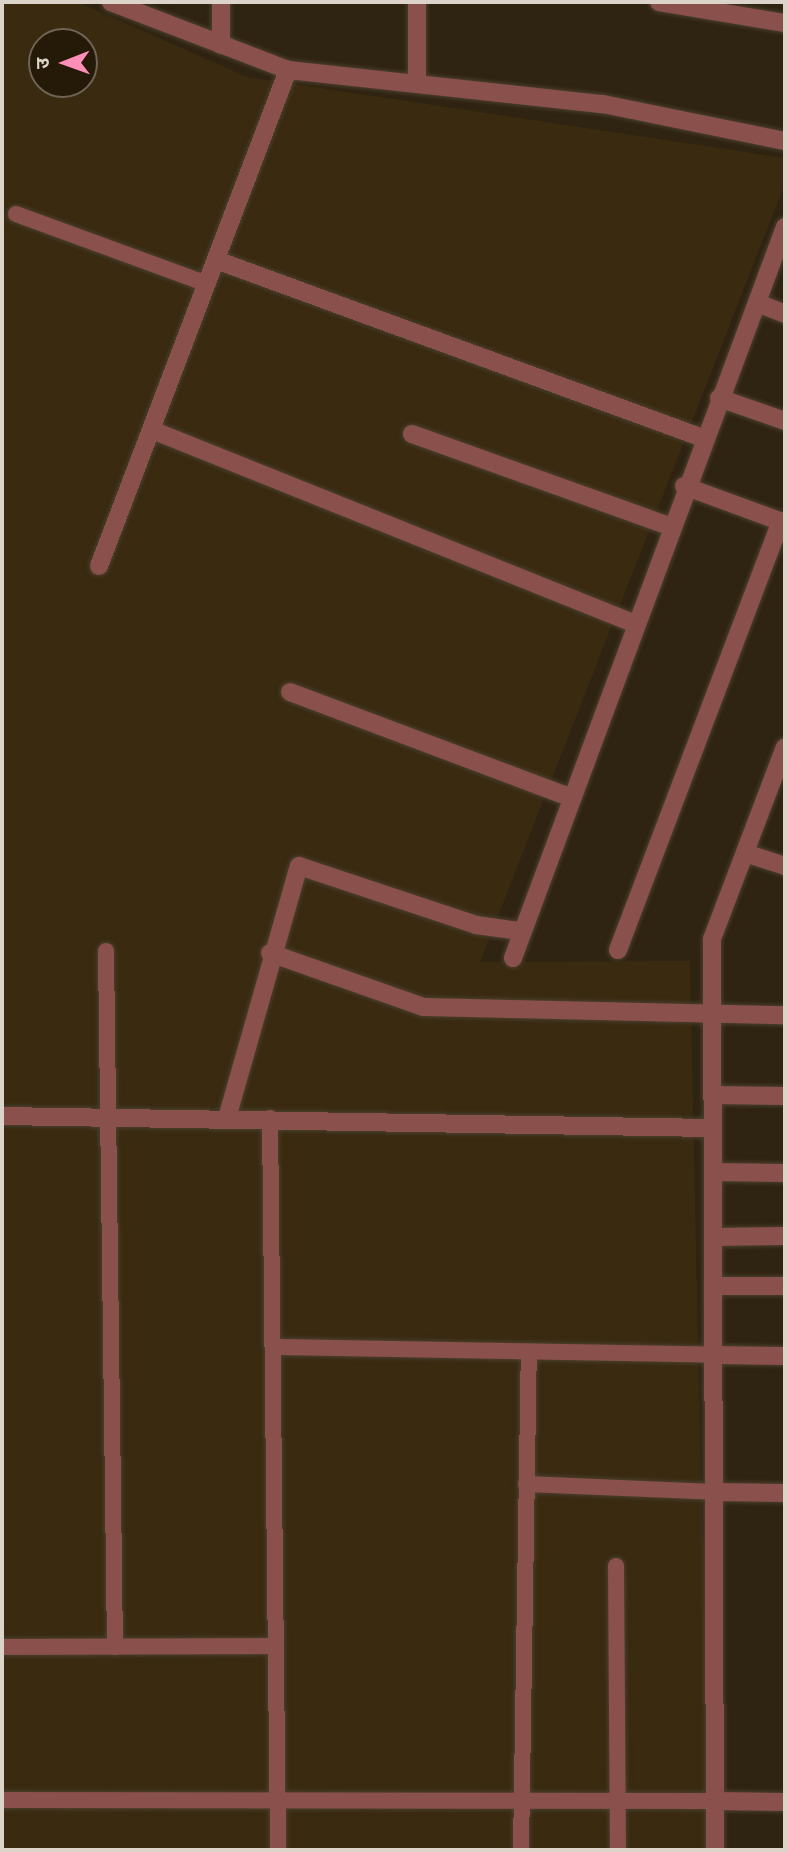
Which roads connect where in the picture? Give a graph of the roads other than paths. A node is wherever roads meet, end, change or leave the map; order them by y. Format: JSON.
{"nodes":[{"id":1,"x":111,"y":2,"type":"edge"},
{"id":2,"x":221,"y":2,"type":"edge"},
{"id":3,"x":416,"y":2,"type":"edge"},
{"id":4,"x":659,"y":2,"type":"edge"},
{"id":5,"x":737,"y":8,"type":"edge"},
{"id":6,"x":785,"y":23,"type":"edge"},
{"id":7,"x":220,"y":45,"type":"junction"},
{"id":8,"x":289,"y":70,"type":"junction"},
{"id":9,"x":417,"y":84,"type":"junction"},
{"id":10,"x":785,"y":141,"type":"edge"},
{"id":11,"x":16,"y":214,"type":"dead end"},
{"id":12,"x":785,"y":227,"type":"edge"},
{"id":13,"x":780,"y":258,"type":"edge"},
{"id":14,"x":216,"y":260,"type":"junction"},
{"id":15,"x":207,"y":284,"type":"junction"},
{"id":16,"x":757,"y":303,"type":"junction"},
{"id":17,"x":785,"y":314,"type":"edge"},
{"id":18,"x":719,"y":398,"type":"junction"},
{"id":19,"x":785,"y":421,"type":"edge"},
{"id":20,"x":152,"y":430,"type":"junction"},
{"id":21,"x":412,"y":434,"type":"dead end"},
{"id":22,"x":703,"y":438,"type":"junction"},
{"id":23,"x":684,"y":486,"type":"junction"},
{"id":24,"x":783,"y":522,"type":"edge"},
{"id":25,"x":669,"y":526,"type":"junction"},
{"id":26,"x":99,"y":566,"type":"dead end"},
{"id":27,"x":633,"y":623,"type":"junction"},
{"id":28,"x":290,"y":692,"type":"dead end"},
{"id":29,"x":785,"y":747,"type":"edge"},
{"id":30,"x":780,"y":780,"type":"edge"},
{"id":31,"x":569,"y":797,"type":"junction"},
{"id":32,"x":748,"y":854,"type":"junction"},
{"id":33,"x":785,"y":866,"type":"edge"},
{"id":34,"x":519,"y":931,"type":"junction"},
{"id":35,"x":618,"y":950,"type":"dead end"},
{"id":36,"x":106,"y":951,"type":"dead end"},
{"id":37,"x":270,"y":953,"type":"junction"},
{"id":38,"x":513,"y":958,"type":"dead end"},
{"id":39,"x":785,"y":1015,"type":"edge"},
{"id":40,"x":712,"y":1016,"type":"junction"},
{"id":41,"x":712,"y":1095,"type":"junction"},
{"id":42,"x":785,"y":1096,"type":"edge"},
{"id":43,"x":2,"y":1116,"type":"edge"},
{"id":44,"x":110,"y":1116,"type":"junction"},
{"id":45,"x":227,"y":1118,"type":"junction"},
{"id":46,"x":270,"y":1118,"type":"junction"},
{"id":47,"x":712,"y":1128,"type":"junction"},
{"id":48,"x":713,"y":1171,"type":"junction"},
{"id":49,"x":785,"y":1173,"type":"edge"},
{"id":50,"x":785,"y":1236,"type":"edge"},
{"id":51,"x":713,"y":1237,"type":"junction"},
{"id":52,"x":713,"y":1286,"type":"junction"},
{"id":53,"x":785,"y":1286,"type":"edge"},
{"id":54,"x":273,"y":1347,"type":"junction"},
{"id":55,"x":529,"y":1352,"type":"junction"},
{"id":56,"x":714,"y":1355,"type":"junction"},
{"id":57,"x":785,"y":1356,"type":"edge"},
{"id":58,"x":526,"y":1484,"type":"junction"},
{"id":59,"x":714,"y":1492,"type":"junction"},
{"id":60,"x":785,"y":1493,"type":"edge"},
{"id":61,"x":616,"y":1566,"type":"dead end"},
{"id":62,"x":276,"y":1646,"type":"junction"},
{"id":63,"x":2,"y":1647,"type":"edge"},
{"id":64,"x":115,"y":1647,"type":"junction"},
{"id":65,"x":2,"y":1800,"type":"edge"},
{"id":66,"x":277,"y":1800,"type":"junction"},
{"id":67,"x":521,"y":1800,"type":"junction"},
{"id":68,"x":618,"y":1801,"type":"junction"},
{"id":69,"x":715,"y":1801,"type":"junction"},
{"id":70,"x":785,"y":1802,"type":"edge"},
{"id":71,"x":278,"y":1850,"type":"edge"},
{"id":72,"x":521,"y":1850,"type":"edge"},
{"id":73,"x":618,"y":1850,"type":"edge"},
{"id":74,"x":715,"y":1850,"type":"edge"}],
"edges":[{"from":1,"to":7,"type":"street"},
{"from":2,"to":7,"type":"street"},
{"from":3,"to":9,"type":"street"},
{"from":4,"to":5,"type":"street"},
{"from":5,"to":6,"type":"street"},
{"from":7,"to":8,"type":"street"},
{"from":8,"to":9,"type":"street"},
{"from":8,"to":14,"type":"street"},
{"from":9,"to":10,"type":"street"},
{"from":11,"to":15,"type":"lane"},
{"from":12,"to":13,"type":"street"},
{"from":13,"to":16,"type":"street"},
{"from":14,"to":15,"type":"street"},
{"from":14,"to":22,"type":"street"},
{"from":15,"to":20,"type":"street"},
{"from":16,"to":17,"type":"street"},
{"from":16,"to":18,"type":"street"},
{"from":18,"to":19,"type":"street"},
{"from":18,"to":22,"type":"street"},
{"from":20,"to":26,"type":"street"},
{"from":20,"to":27,"type":"street"},
{"from":21,"to":25,"type":"street"},
{"from":22,"to":23,"type":"street"},
{"from":23,"to":24,"type":"street"},
{"from":23,"to":25,"type":"street"},
{"from":24,"to":35,"type":"street"},
{"from":25,"to":27,"type":"street"},
{"from":27,"to":31,"type":"street"},
{"from":28,"to":31,"type":"street"},
{"from":29,"to":30,"type":"street"},
{"from":30,"to":32,"type":"street"},
{"from":31,"to":34,"type":"street"},
{"from":32,"to":33,"type":"street"},
{"from":32,"to":40,"type":"street"},
{"from":34,"to":37,"type":"street"},
{"from":34,"to":38,"type":"street"},
{"from":36,"to":44,"type":"lane"},
{"from":37,"to":40,"type":"street"},
{"from":37,"to":45,"type":"street"},
{"from":39,"to":40,"type":"street"},
{"from":40,"to":41,"type":"street"},
{"from":41,"to":42,"type":"street"},
{"from":41,"to":47,"type":"street"},
{"from":43,"to":44,"type":"street"},
{"from":44,"to":45,"type":"street"},
{"from":44,"to":64,"type":"lane"},
{"from":45,"to":46,"type":"street"},
{"from":46,"to":47,"type":"street"},
{"from":46,"to":54,"type":"lane"},
{"from":47,"to":48,"type":"street"},
{"from":48,"to":49,"type":"street"},
{"from":48,"to":51,"type":"street"},
{"from":50,"to":51,"type":"street"},
{"from":51,"to":52,"type":"street"},
{"from":52,"to":53,"type":"street"},
{"from":52,"to":56,"type":"street"},
{"from":54,"to":55,"type":"lane"},
{"from":54,"to":62,"type":"lane"},
{"from":55,"to":56,"type":"lane"},
{"from":55,"to":58,"type":"lane"},
{"from":56,"to":57,"type":"street"},
{"from":56,"to":59,"type":"street"},
{"from":58,"to":59,"type":"lane"},
{"from":58,"to":67,"type":"lane"},
{"from":59,"to":60,"type":"street"},
{"from":59,"to":69,"type":"street"},
{"from":61,"to":68,"type":"lane"},
{"from":62,"to":64,"type":"lane"},
{"from":62,"to":66,"type":"lane"},
{"from":63,"to":64,"type":"lane"},
{"from":65,"to":66,"type":"lane"},
{"from":66,"to":67,"type":"lane"},
{"from":66,"to":71,"type":"lane"},
{"from":67,"to":68,"type":"lane"},
{"from":67,"to":72,"type":"lane"},
{"from":68,"to":69,"type":"lane"},
{"from":68,"to":73,"type":"lane"},
{"from":69,"to":70,"type":"street"},
{"from":69,"to":74,"type":"street"}]}
